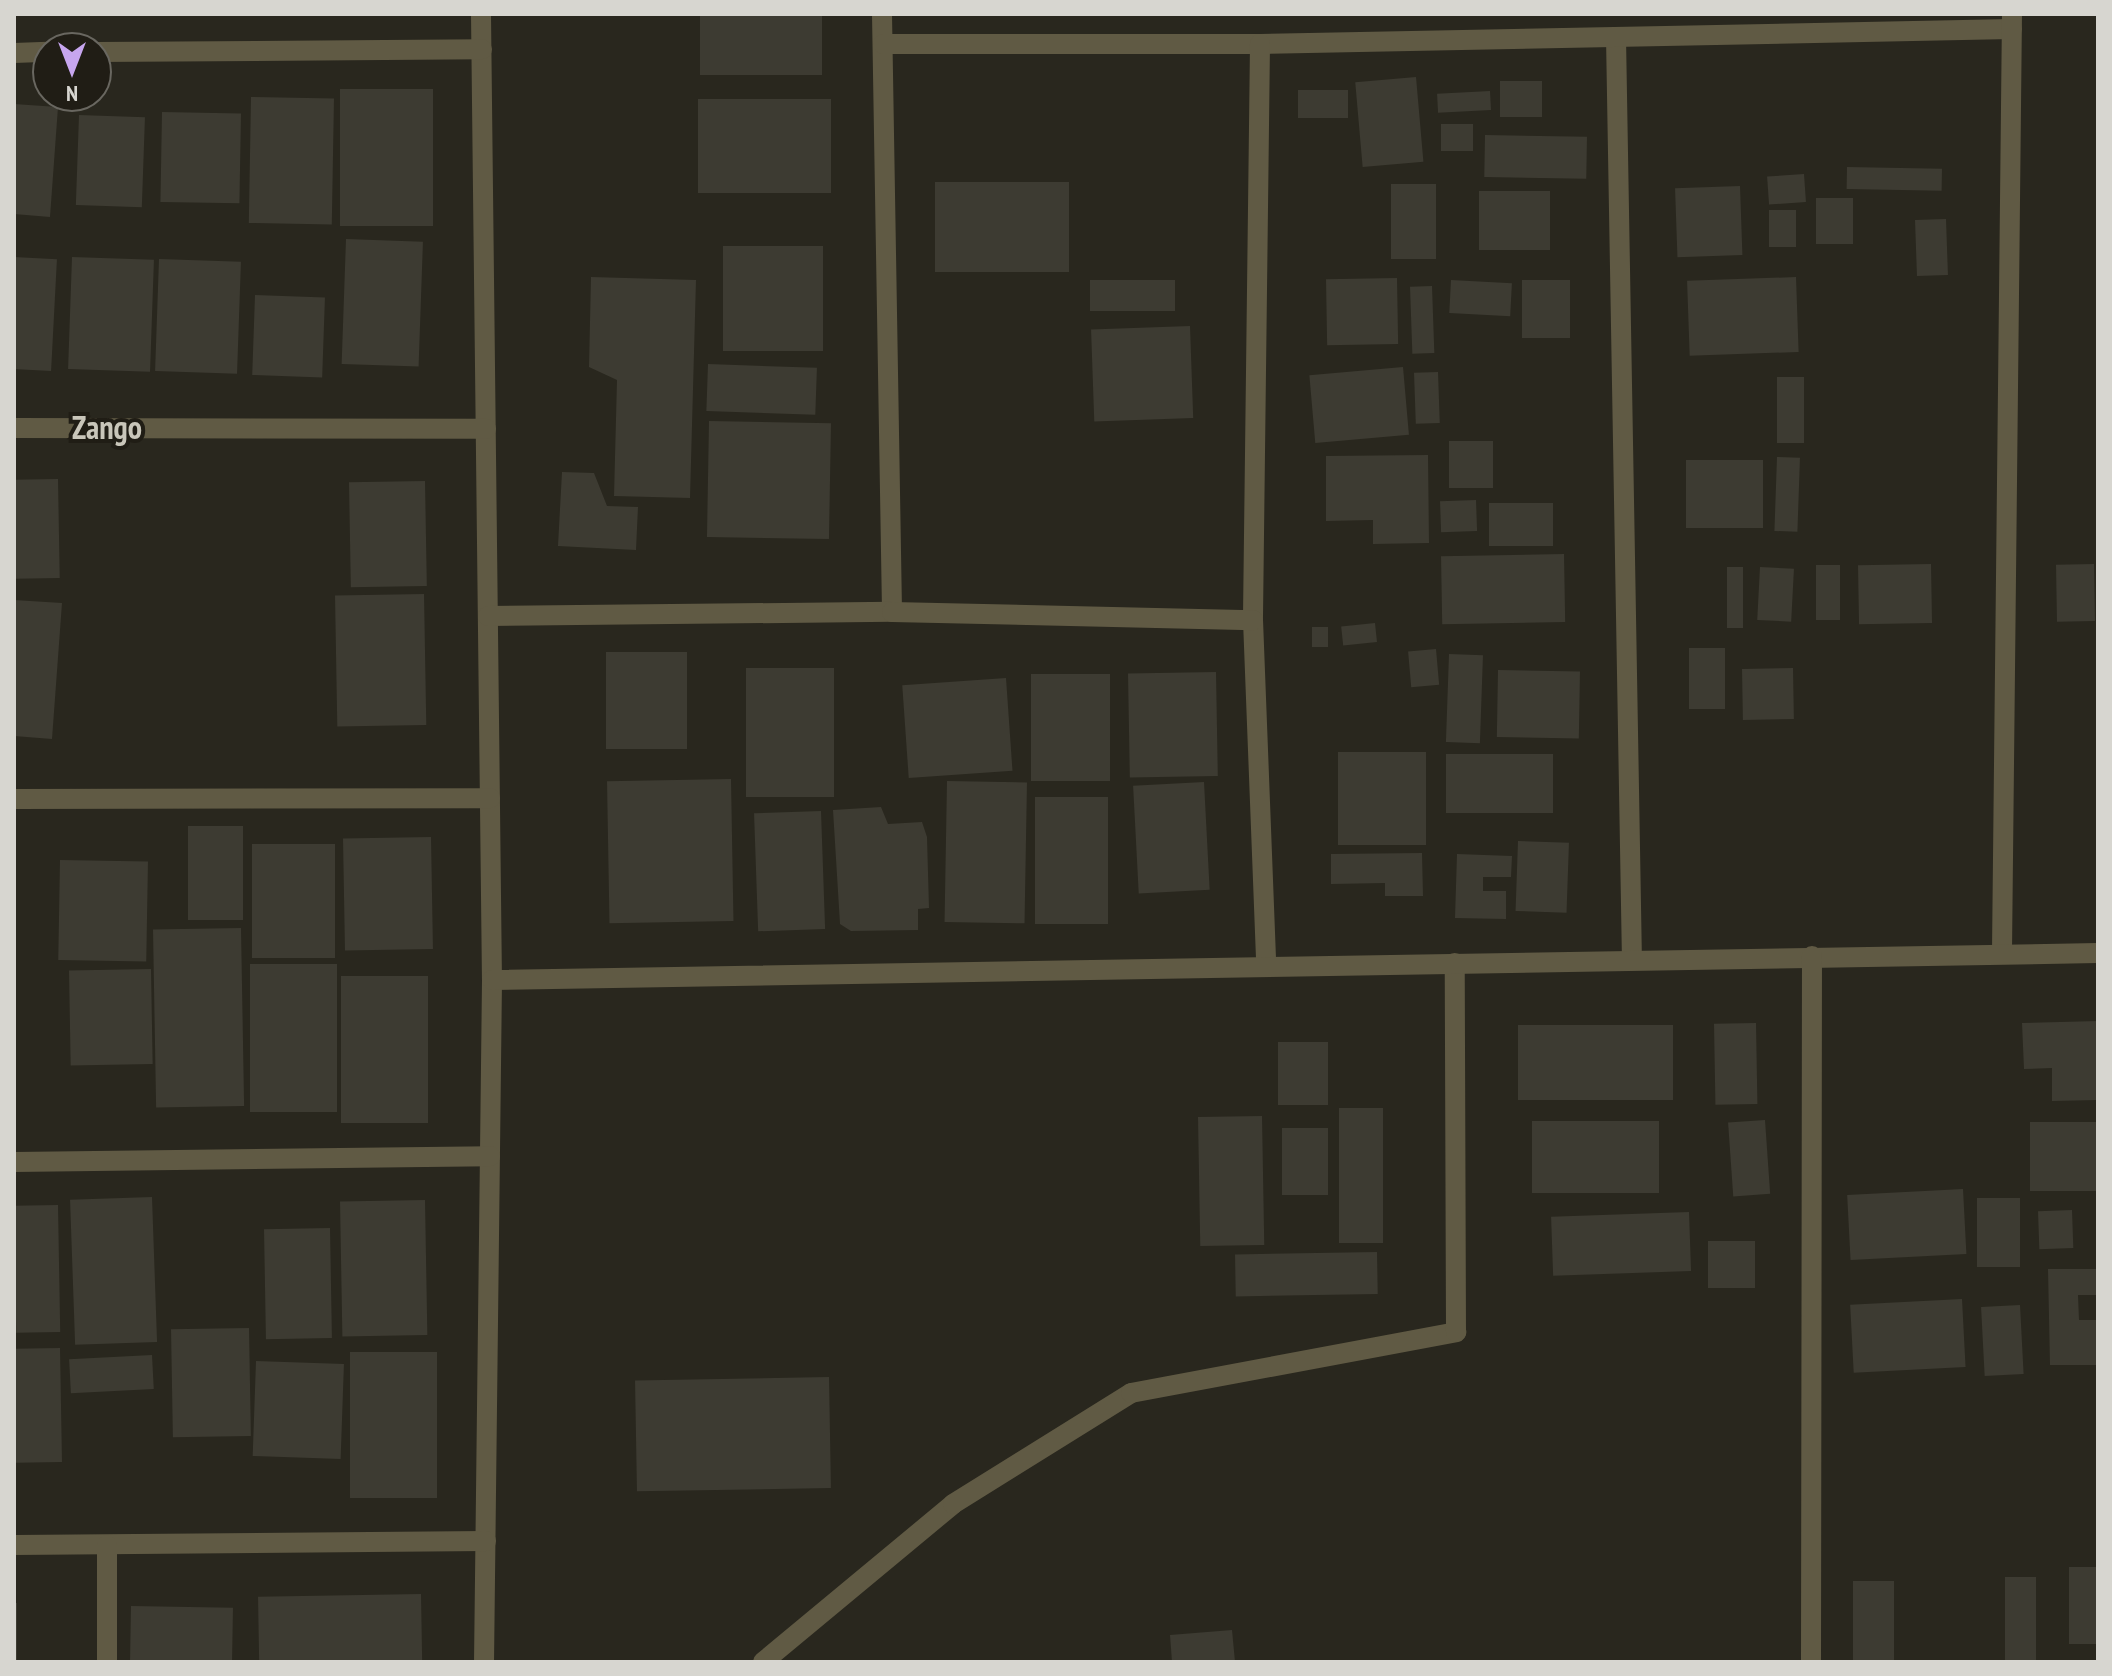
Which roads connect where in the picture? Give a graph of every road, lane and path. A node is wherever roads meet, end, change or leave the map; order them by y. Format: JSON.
{"nodes":[{"id":1,"x":481,"y":14,"type":"edge"},
{"id":2,"x":882,"y":14,"type":"edge"},
{"id":3,"x":2012,"y":21,"type":"edge"},
{"id":4,"x":1616,"y":37,"type":"junction"},
{"id":5,"x":883,"y":44,"type":"junction"},
{"id":6,"x":1260,"y":44,"type":"junction"},
{"id":7,"x":482,"y":49,"type":"junction"},
{"id":8,"x":112,"y":52,"type":"edge"},
{"id":9,"x":14,"y":428,"type":"edge"},
{"id":10,"x":486,"y":429,"type":"junction"},
{"id":11,"x":892,"y":612,"type":"junction"},
{"id":12,"x":488,"y":616,"type":"junction"},
{"id":13,"x":1253,"y":620,"type":"junction"},
{"id":14,"x":490,"y":798,"type":"junction"},
{"id":15,"x":14,"y":799,"type":"edge"},
{"id":16,"x":2002,"y":952,"type":"junction"},
{"id":17,"x":2098,"y":953,"type":"edge"},
{"id":18,"x":1812,"y":956,"type":"junction"},
{"id":19,"x":1632,"y":959,"type":"junction"},
{"id":20,"x":1455,"y":963,"type":"junction"},
{"id":21,"x":1266,"y":966,"type":"junction"},
{"id":22,"x":492,"y":980,"type":"junction"},
{"id":23,"x":490,"y":1156,"type":"junction"},
{"id":24,"x":14,"y":1162,"type":"edge"},
{"id":25,"x":486,"y":1541,"type":"junction"},
{"id":26,"x":14,"y":1545,"type":"edge"},
{"id":27,"x":107,"y":1545,"type":"junction"},
{"id":28,"x":107,"y":1662,"type":"edge"},
{"id":29,"x":484,"y":1662,"type":"edge"},
{"id":30,"x":763,"y":1662,"type":"edge"},
{"id":31,"x":1811,"y":1662,"type":"edge"}],
"edges":[{"from":1,"to":7,"type":"street"},
{"from":2,"to":5,"type":"street"},
{"from":3,"to":4,"type":"street"},
{"from":3,"to":16,"type":"street"},
{"from":4,"to":6,"type":"street"},
{"from":4,"to":19,"type":"street"},
{"from":5,"to":6,"type":"street"},
{"from":5,"to":11,"type":"street"},
{"from":6,"to":13,"type":"street"},
{"from":7,"to":8,"type":"street"},
{"from":7,"to":10,"type":"street"},
{"from":9,"to":10,"type":"street"},
{"from":10,"to":12,"type":"street"},
{"from":11,"to":12,"type":"street"},
{"from":11,"to":13,"type":"street"},
{"from":12,"to":14,"type":"street"},
{"from":13,"to":21,"type":"street"},
{"from":14,"to":15,"type":"street"},
{"from":14,"to":22,"type":"street"},
{"from":16,"to":17,"type":"street"},
{"from":16,"to":18,"type":"street"},
{"from":18,"to":19,"type":"street"},
{"from":18,"to":31,"type":"street"},
{"from":19,"to":20,"type":"street"},
{"from":20,"to":21,"type":"street"},
{"from":20,"to":30,"type":"street"},
{"from":21,"to":22,"type":"street"},
{"from":22,"to":23,"type":"street"},
{"from":23,"to":24,"type":"street"},
{"from":23,"to":25,"type":"street"},
{"from":25,"to":27,"type":"street"},
{"from":25,"to":29,"type":"street"},
{"from":26,"to":27,"type":"street"},
{"from":27,"to":28,"type":"street"}]}
